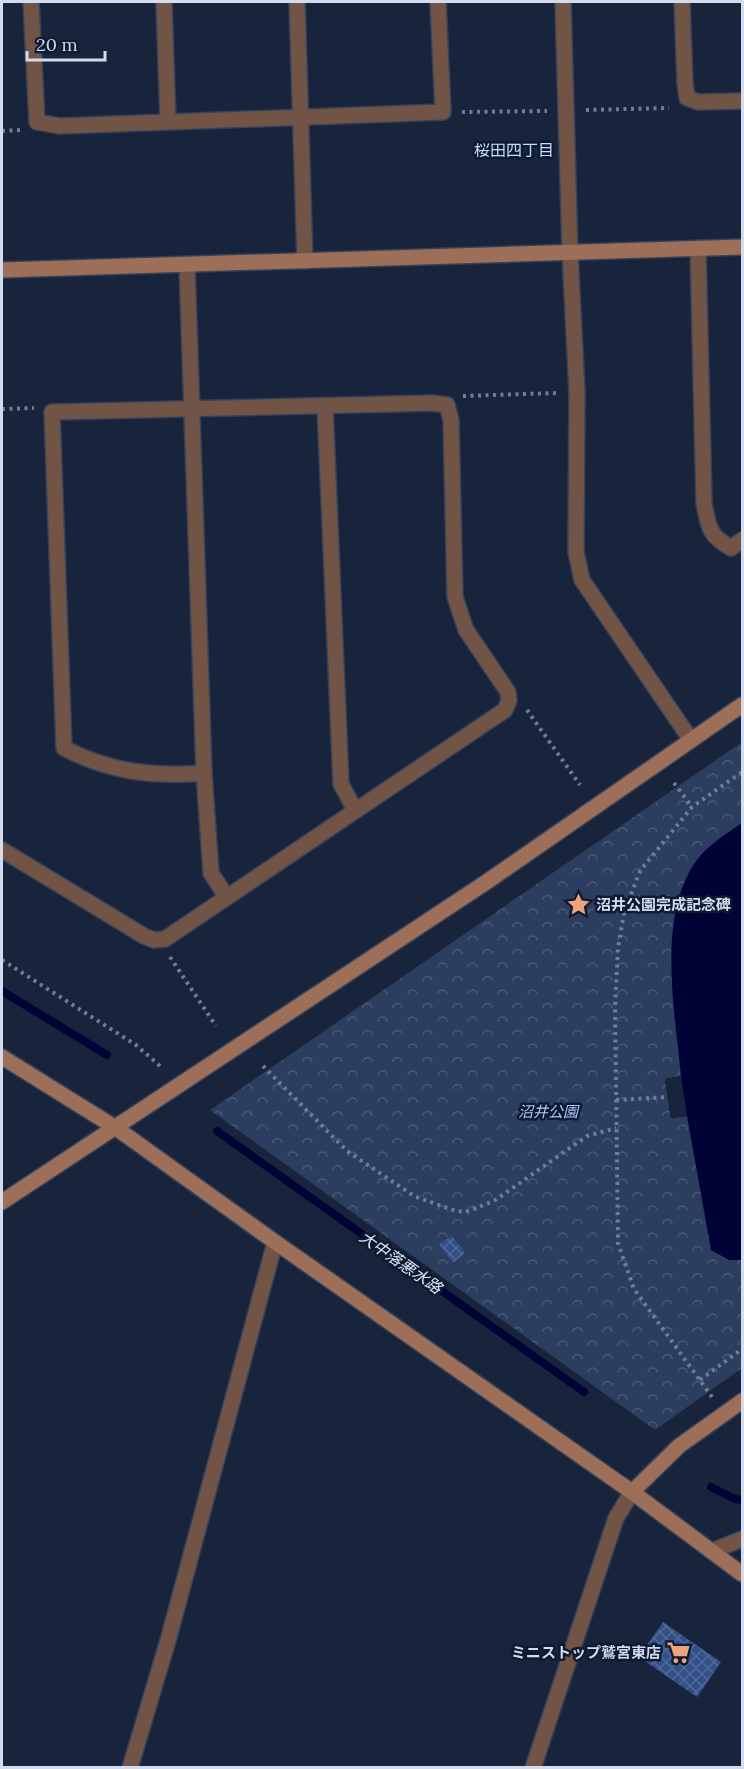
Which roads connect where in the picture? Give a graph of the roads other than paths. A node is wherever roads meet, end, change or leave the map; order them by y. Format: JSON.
{"nodes":[{"id":1,"x":32,"y":2,"type":"edge"},
{"id":2,"x":164,"y":2,"type":"edge"},
{"id":3,"x":297,"y":2,"type":"edge"},
{"id":4,"x":438,"y":2,"type":"edge"},
{"id":5,"x":563,"y":2,"type":"edge"},
{"id":6,"x":682,"y":2,"type":"edge"},
{"id":7,"x":742,"y":101,"type":"edge"},
{"id":8,"x":300,"y":117,"type":"junction"},
{"id":9,"x":168,"y":122,"type":"junction"},
{"id":10,"x":742,"y":247,"type":"edge"},
{"id":11,"x":698,"y":248,"type":"junction"},
{"id":12,"x":570,"y":253,"type":"junction"},
{"id":13,"x":305,"y":261,"type":"junction"},
{"id":14,"x":187,"y":265,"type":"junction"},
{"id":15,"x":2,"y":270,"type":"edge"},
{"id":16,"x":325,"y":406,"type":"junction"},
{"id":17,"x":191,"y":409,"type":"junction"},
{"id":18,"x":742,"y":540,"type":"edge"},
{"id":19,"x":742,"y":705,"type":"edge"},
{"id":20,"x":691,"y":740,"type":"junction"},
{"id":21,"x":204,"y":773,"type":"junction"},
{"id":22,"x":355,"y":810,"type":"junction"},
{"id":23,"x":2,"y":850,"type":"edge"},
{"id":24,"x":226,"y":896,"type":"junction"},
{"id":25,"x":2,"y":1057,"type":"edge"},
{"id":26,"x":116,"y":1128,"type":"junction"},
{"id":27,"x":2,"y":1202,"type":"edge"},
{"id":28,"x":275,"y":1242,"type":"junction"},
{"id":29,"x":742,"y":1401,"type":"edge"},
{"id":30,"x":632,"y":1492,"type":"junction"},
{"id":31,"x":742,"y":1539,"type":"edge"},
{"id":32,"x":712,"y":1551,"type":"junction"},
{"id":33,"x":742,"y":1574,"type":"edge"},
{"id":34,"x":130,"y":1767,"type":"edge"},
{"id":35,"x":533,"y":1767,"type":"edge"}],
"edges":[{"from":1,"to":9,"type":"street"},
{"from":2,"to":9,"type":"street"},
{"from":3,"to":8,"type":"street"},
{"from":4,"to":8,"type":"street"},
{"from":5,"to":12,"type":"street"},
{"from":6,"to":7,"type":"street"},
{"from":8,"to":9,"type":"street"},
{"from":8,"to":13,"type":"street"},
{"from":10,"to":11,"type":"street"},
{"from":11,"to":12,"type":"street"},
{"from":11,"to":18,"type":"street"},
{"from":12,"to":13,"type":"street"},
{"from":12,"to":20,"type":"street"},
{"from":13,"to":14,"type":"street"},
{"from":14,"to":15,"type":"street"},
{"from":14,"to":17,"type":"street"},
{"from":16,"to":17,"type":"street"},
{"from":16,"to":22,"type":"street"},
{"from":16,"to":22,"type":"street"},
{"from":17,"to":21,"type":"street"},
{"from":17,"to":21,"type":"street"},
{"from":19,"to":20,"type":"street"},
{"from":20,"to":26,"type":"street"},
{"from":21,"to":24,"type":"street"},
{"from":22,"to":24,"type":"street"},
{"from":23,"to":24,"type":"street"},
{"from":25,"to":26,"type":"street"},
{"from":26,"to":27,"type":"street"},
{"from":26,"to":28,"type":"street"},
{"from":28,"to":30,"type":"street"},
{"from":28,"to":34,"type":"street"},
{"from":29,"to":30,"type":"street"},
{"from":30,"to":32,"type":"street"},
{"from":30,"to":35,"type":"street"},
{"from":31,"to":32,"type":"street"},
{"from":32,"to":33,"type":"street"}]}
